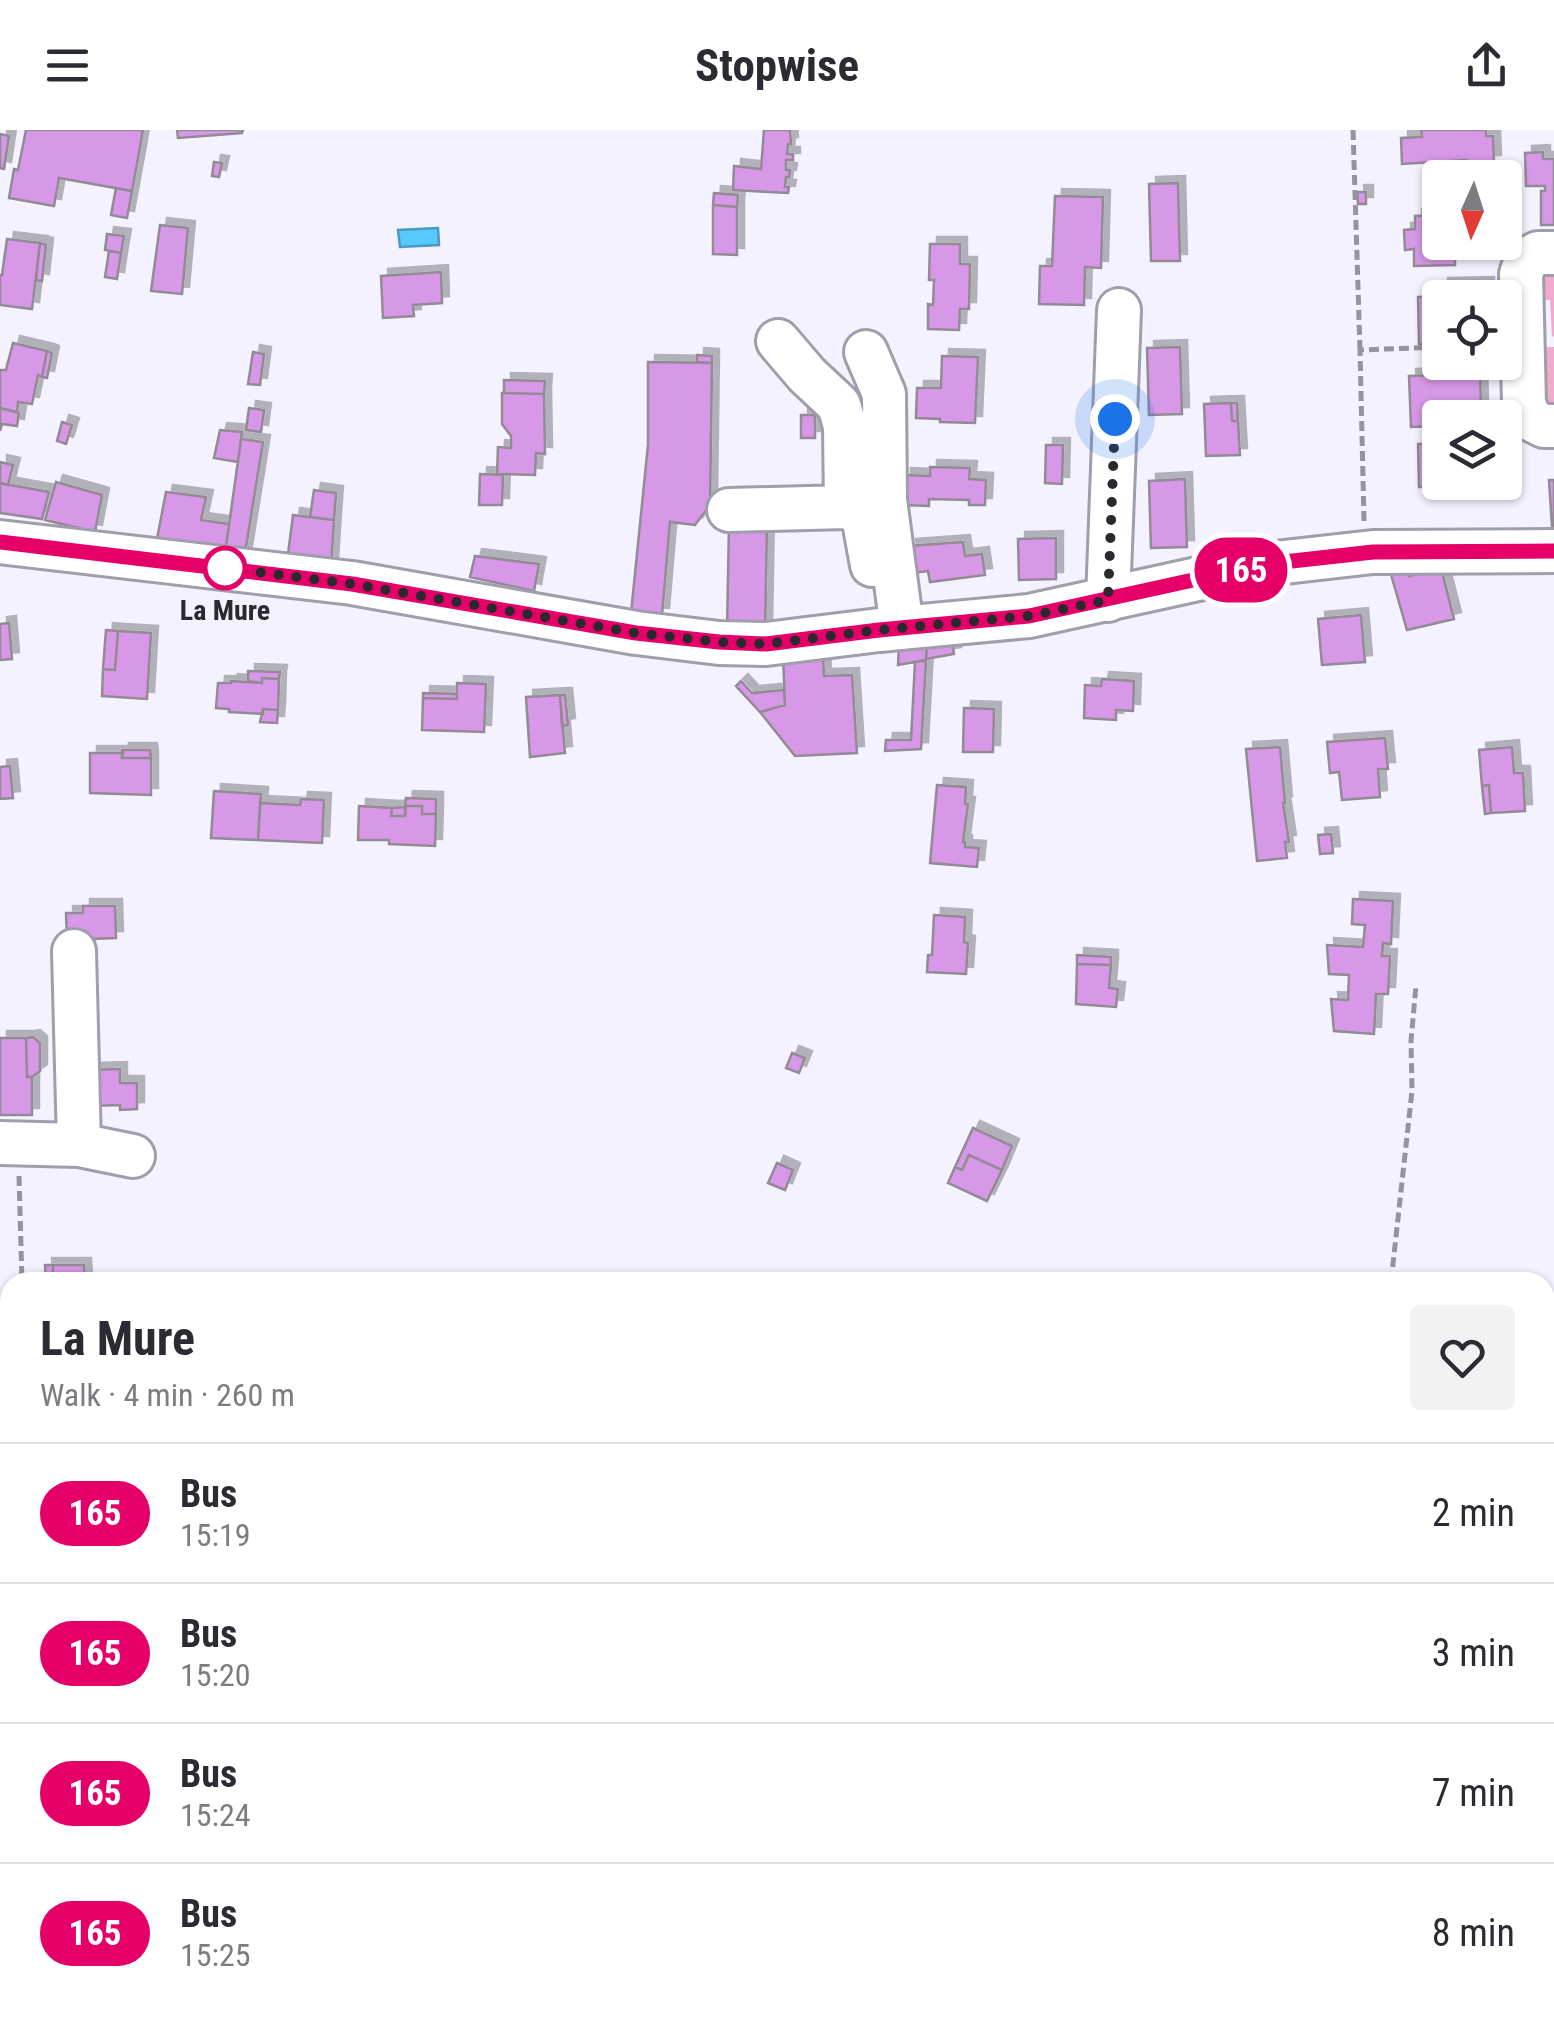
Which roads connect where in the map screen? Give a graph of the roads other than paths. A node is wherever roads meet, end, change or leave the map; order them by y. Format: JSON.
{"nodes":[{"id":1,"x":1554,"y":253,"type":"edge"},
{"id":2,"x":1120,"y":310,"type":"dead end"},
{"id":3,"x":778,"y":342,"type":"dead end"},
{"id":4,"x":866,"y":352,"type":"dead end"},
{"id":5,"x":1554,"y":426,"type":"edge"},
{"id":6,"x":846,"y":507,"type":"junction"},
{"id":7,"x":729,"y":510,"type":"dead end"},
{"id":8,"x":0,"y":542,"type":"edge"},
{"id":9,"x":1554,"y":551,"type":"edge"},
{"id":10,"x":1108,"y":600,"type":"junction"},
{"id":11,"x":891,"y":629,"type":"junction"},
{"id":12,"x":74,"y":952,"type":"dead end"},
{"id":13,"x":10,"y":1144,"type":"edge"},
{"id":14,"x":79,"y":1145,"type":"junction"},
{"id":15,"x":133,"y":1156,"type":"dead end"}],
"edges":[{"from":1,"to":5,"type":"street"},
{"from":2,"to":10,"type":"street"},
{"from":3,"to":6,"type":"street"},
{"from":4,"to":11,"type":"street"},
{"from":6,"to":7,"type":"street"},
{"from":6,"to":11,"type":"street"},
{"from":8,"to":11,"type":"street"},
{"from":9,"to":10,"type":"street"},
{"from":10,"to":11,"type":"street"},
{"from":12,"to":14,"type":"street"},
{"from":13,"to":14,"type":"street"},
{"from":14,"to":15,"type":"street"}]}
